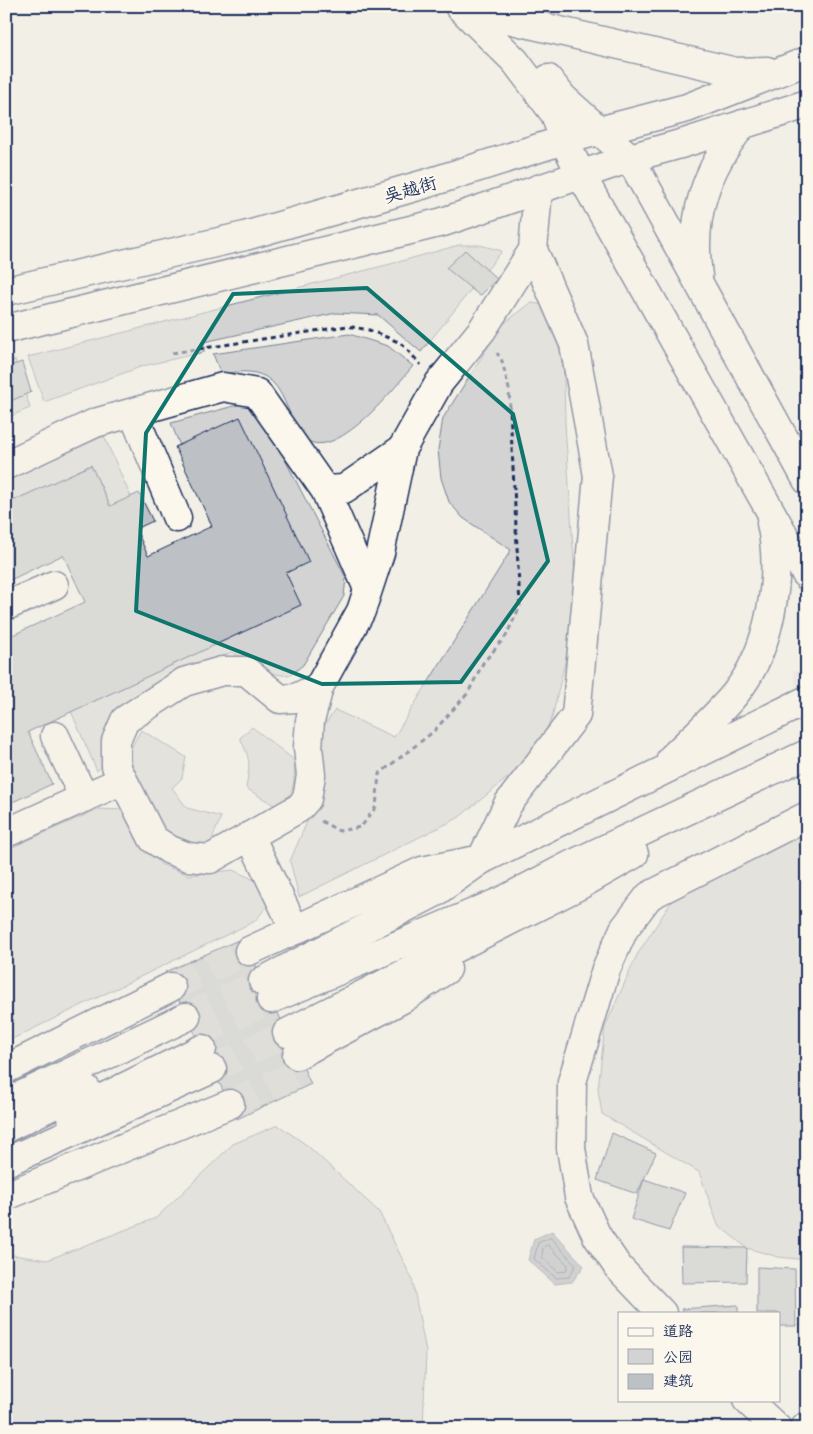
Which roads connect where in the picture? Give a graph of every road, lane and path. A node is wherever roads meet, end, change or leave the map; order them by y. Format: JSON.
{"nodes":[{"id":1,"x":459,"y":6,"type":"edge"},
{"id":2,"x":464,"y":6,"type":"edge"},
{"id":3,"x":491,"y":15,"type":"junction"},
{"id":4,"x":795,"y":66,"type":"edge"},
{"id":5,"x":807,"y":104,"type":"edge"},
{"id":6,"x":743,"y":124,"type":"junction"},
{"id":7,"x":599,"y":131,"type":"junction"},
{"id":8,"x":564,"y":140,"type":"junction"},
{"id":9,"x":630,"y":158,"type":"junction"},
{"id":10,"x":581,"y":175,"type":"junction"},
{"id":11,"x":538,"y":189,"type":"junction"},
{"id":12,"x":533,"y":250,"type":"junction"},
{"id":13,"x":698,"y":282,"type":"junction"},
{"id":14,"x":6,"y":291,"type":"edge"},
{"id":15,"x":6,"y":329,"type":"edge"},
{"id":16,"x":482,"y":330,"type":"junction"},
{"id":17,"x":172,"y":353,"type":"dead end"},
{"id":18,"x":439,"y":383,"type":"junction"},
{"id":19,"x":133,"y":413,"type":"junction"},
{"id":20,"x":402,"y":449,"type":"junction"},
{"id":21,"x":6,"y":465,"type":"edge"},
{"id":22,"x":805,"y":475,"type":"edge"},
{"id":23,"x":335,"y":489,"type":"junction"},
{"id":24,"x":768,"y":507,"type":"junction"},
{"id":25,"x":177,"y":518,"type":"dead end"},
{"id":26,"x":807,"y":576,"type":"edge"},
{"id":27,"x":54,"y":585,"type":"dead end"},
{"id":28,"x":368,"y":589,"type":"junction"},
{"id":29,"x":6,"y":606,"type":"edge"},
{"id":30,"x":319,"y":687,"type":"junction"},
{"id":31,"x":280,"y":699,"type":"junction"},
{"id":32,"x":807,"y":700,"type":"edge"},
{"id":33,"x":56,"y":736,"type":"dead end"},
{"id":34,"x":308,"y":747,"type":"junction"},
{"id":35,"x":807,"y":754,"type":"edge"},
{"id":36,"x":807,"y":758,"type":"edge"},
{"id":37,"x":656,"y":774,"type":"junction"},
{"id":38,"x":123,"y":780,"type":"junction"},
{"id":39,"x":84,"y":798,"type":"junction"},
{"id":40,"x":299,"y":808,"type":"junction"},
{"id":41,"x":807,"y":816,"type":"edge"},
{"id":42,"x":6,"y":833,"type":"edge"},
{"id":43,"x":250,"y":836,"type":"junction"},
{"id":44,"x":481,"y":860,"type":"junction"},
{"id":45,"x":578,"y":886,"type":"junction"},
{"id":46,"x":295,"y":930,"type":"junction"},
{"id":47,"x":275,"y":1008,"type":"junction"},
{"id":48,"x":200,"y":1044,"type":"junction"},
{"id":49,"x":6,"y":1070,"type":"edge"},
{"id":50,"x":6,"y":1090,"type":"edge"},
{"id":51,"x":6,"y":1104,"type":"edge"},
{"id":52,"x":6,"y":1128,"type":"edge"},
{"id":53,"x":6,"y":1146,"type":"edge"},
{"id":54,"x":6,"y":1162,"type":"edge"},
{"id":55,"x":6,"y":1181,"type":"edge"},
{"id":56,"x":6,"y":1196,"type":"edge"},
{"id":57,"x":661,"y":1312,"type":"edge"},
{"id":58,"x":749,"y":1402,"type":"edge"},
{"id":59,"x":777,"y":1428,"type":"edge"}],
"edges":[{"from":1,"to":8,"type":"main road"},
{"from":2,"to":3,"type":"main road"},
{"from":3,"to":4,"type":"main road"},
{"from":3,"to":7,"type":"main road"},
{"from":4,"to":7,"type":"main road","name":"吴越街"},
{"from":5,"to":6,"type":"main road"},
{"from":6,"to":9,"type":"main road"},
{"from":6,"to":13,"type":"main road"},
{"from":7,"to":8,"type":"main road","name":"吴越街"},
{"from":7,"to":9,"type":"main road"},
{"from":8,"to":10,"type":"main road"},
{"from":8,"to":14,"type":"main road","name":"吴越街"},
{"from":9,"to":10,"type":"main road"},
{"from":9,"to":13,"type":"main road"},
{"from":10,"to":11,"type":"main road"},
{"from":10,"to":24,"type":"main road"},
{"from":11,"to":12,"type":"main road"},
{"from":11,"to":15,"type":"main road"},
{"from":12,"to":16,"type":"main road"},
{"from":12,"to":44,"type":"main road"},
{"from":13,"to":22,"type":"main road"},
{"from":16,"to":18,"type":"main road"},
{"from":16,"to":40,"type":"path"},
{"from":17,"to":18,"type":"path"},
{"from":18,"to":20,"type":"main road"},
{"from":19,"to":21,"type":"main road"},
{"from":19,"to":23,"type":"main road"},
{"from":19,"to":25,"type":"main road"},
{"from":20,"to":23,"type":"main road"},
{"from":20,"to":28,"type":"main road"},
{"from":23,"to":28,"type":"main road"},
{"from":24,"to":26,"type":"main road"},
{"from":24,"to":37,"type":"main road"},
{"from":27,"to":29,"type":"main road"},
{"from":28,"to":30,"type":"main road"},
{"from":30,"to":31,"type":"main road"},
{"from":30,"to":34,"type":"main road"},
{"from":31,"to":34,"type":"main road"},
{"from":31,"to":38,"type":"main road"},
{"from":32,"to":37,"type":"main road"},
{"from":33,"to":39,"type":"main road"},
{"from":34,"to":40,"type":"main road"},
{"from":35,"to":47,"type":"main road"},
{"from":36,"to":45,"type":"main road"},
{"from":37,"to":44,"type":"main road"},
{"from":38,"to":39,"type":"main road"},
{"from":38,"to":43,"type":"main road"},
{"from":39,"to":42,"type":"main road"},
{"from":40,"to":43,"type":"main road"},
{"from":41,"to":57,"type":"main road"},
{"from":43,"to":46,"type":"main road"},
{"from":44,"to":46,"type":"main road"},
{"from":44,"to":47,"type":"main road"},
{"from":45,"to":47,"type":"main road"},
{"from":45,"to":47,"type":"main road"},
{"from":46,"to":47,"type":"main road"},
{"from":48,"to":49,"type":"main road"},
{"from":48,"to":50,"type":"main road"},
{"from":48,"to":51,"type":"main road"},
{"from":48,"to":52,"type":"main road"},
{"from":48,"to":53,"type":"main road"},
{"from":48,"to":54,"type":"main road"},
{"from":48,"to":55,"type":"main road"},
{"from":48,"to":56,"type":"main road"},
{"from":58,"to":59,"type":"main road"}]}
